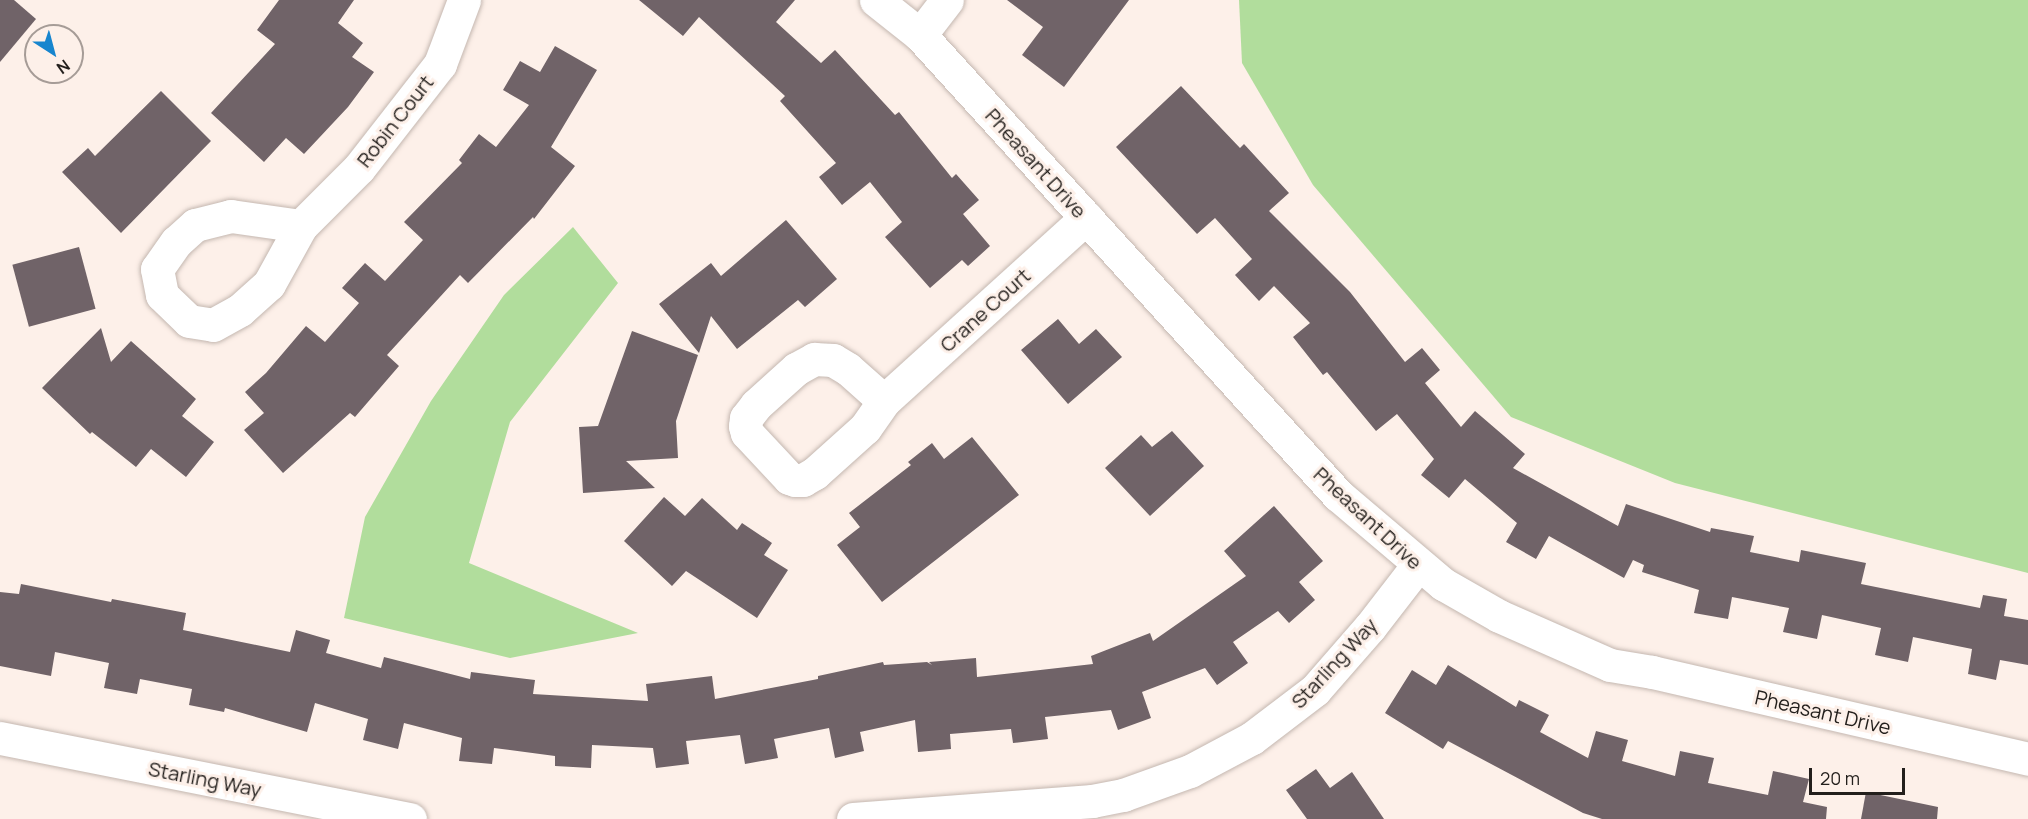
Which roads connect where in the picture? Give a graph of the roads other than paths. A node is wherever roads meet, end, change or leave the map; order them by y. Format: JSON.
{"nodes":[{"id":1,"x":464,"y":0,"type":"edge"},
{"id":2,"x":876,"y":0,"type":"edge"},
{"id":3,"x":947,"y":0,"type":"edge"},
{"id":4,"x":920,"y":35,"type":"junction"},
{"id":5,"x":1086,"y":218,"type":"junction"},
{"id":6,"x":301,"y":226,"type":"dead end"},
{"id":7,"x":884,"y":402,"type":"dead end"},
{"id":8,"x":1418,"y":565,"type":"junction"},
{"id":9,"x":0,"y":738,"type":"edge"},
{"id":10,"x":2028,"y":759,"type":"edge"},
{"id":11,"x":410,"y":819,"type":"edge"},
{"id":12,"x":853,"y":819,"type":"edge"}],
"edges":[{"from":1,"to":6,"type":"street","name":"Robin Court"},
{"from":2,"to":4,"type":"street","name":"Pheasant Drive"},
{"from":3,"to":4,"type":"street"},
{"from":4,"to":5,"type":"street","name":"Pheasant Drive"},
{"from":5,"to":7,"type":"street","name":"Crane Court"},
{"from":5,"to":8,"type":"street","name":"Pheasant Drive"},
{"from":8,"to":10,"type":"street","name":"Pheasant Drive"},
{"from":8,"to":12,"type":"street","name":"Starling Way"},
{"from":9,"to":11,"type":"street","name":"Starling Way"}]}
